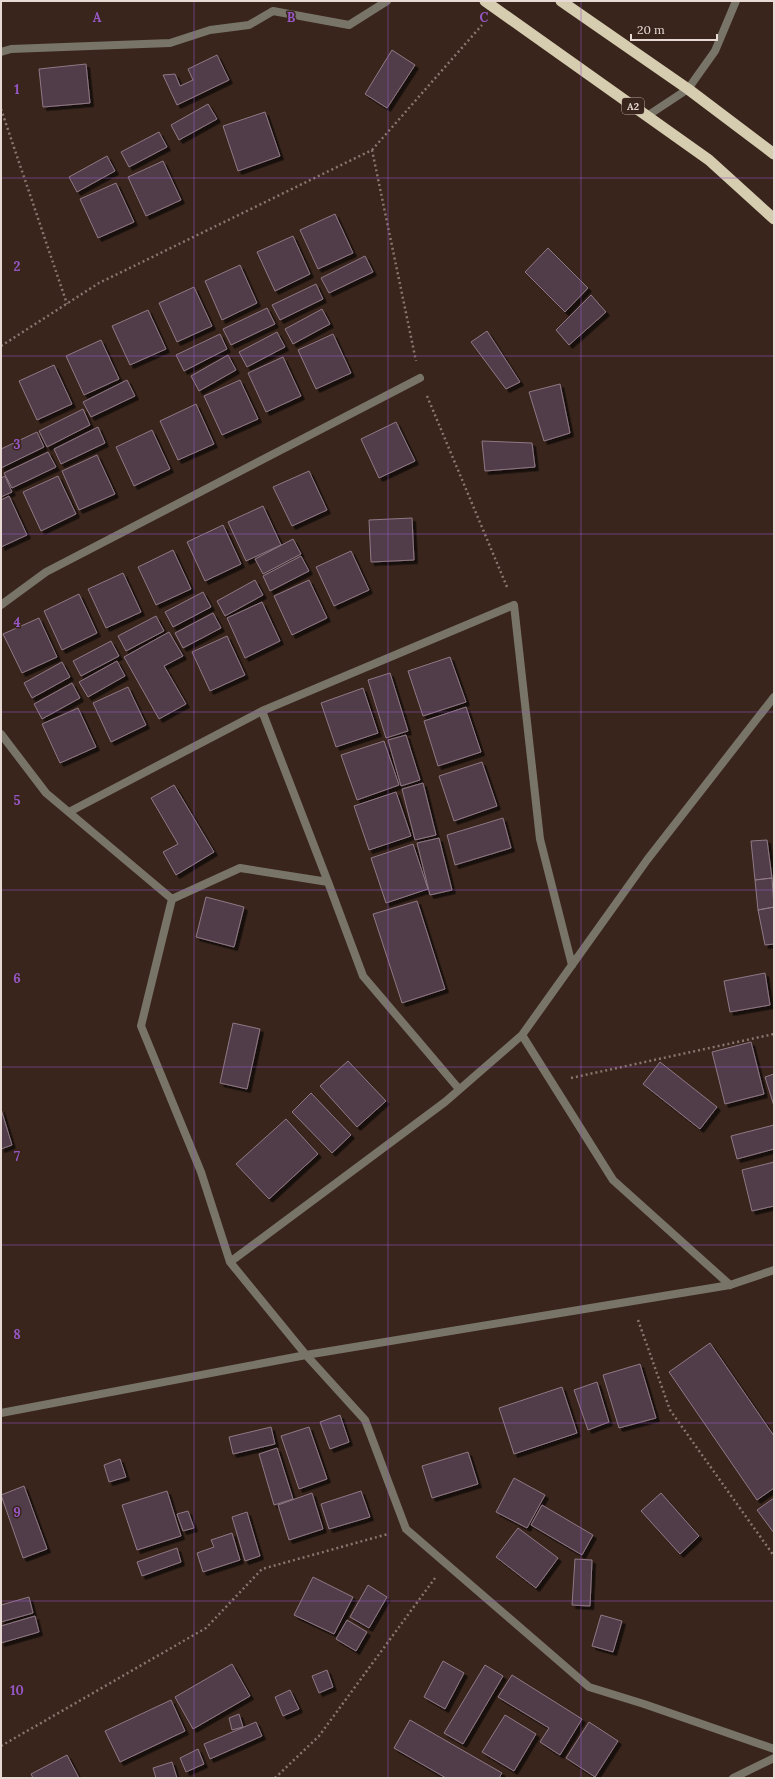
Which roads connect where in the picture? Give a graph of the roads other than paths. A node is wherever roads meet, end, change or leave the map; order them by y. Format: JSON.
{"nodes":[{"id":1,"x":387,"y":1,"type":"edge"},
{"id":2,"x":485,"y":1,"type":"edge"},
{"id":3,"x":562,"y":1,"type":"edge"},
{"id":4,"x":736,"y":1,"type":"edge"},
{"id":5,"x":1,"y":52,"type":"edge"},
{"id":6,"x":688,"y":89,"type":"junction"},
{"id":7,"x":647,"y":116,"type":"junction"},
{"id":8,"x":774,"y":154,"type":"edge"},
{"id":9,"x":774,"y":219,"type":"edge"},
{"id":10,"x":420,"y":378,"type":"road end"},
{"id":11,"x":1,"y":604,"type":"edge"},
{"id":12,"x":774,"y":697,"type":"edge"},
{"id":13,"x":262,"y":711,"type":"junction"},
{"id":14,"x":1,"y":734,"type":"edge"},
{"id":15,"x":69,"y":812,"type":"junction"},
{"id":16,"x":328,"y":882,"type":"junction"},
{"id":17,"x":172,"y":899,"type":"junction"},
{"id":18,"x":572,"y":965,"type":"junction"},
{"id":19,"x":522,"y":1035,"type":"junction"},
{"id":20,"x":459,"y":1090,"type":"junction"},
{"id":21,"x":230,"y":1262,"type":"junction"},
{"id":22,"x":774,"y":1270,"type":"edge"},
{"id":23,"x":730,"y":1285,"type":"junction"},
{"id":24,"x":306,"y":1355,"type":"junction"},
{"id":25,"x":1,"y":1413,"type":"edge"},
{"id":26,"x":774,"y":1749,"type":"edge"},
{"id":27,"x":774,"y":1758,"type":"edge"},
{"id":28,"x":733,"y":1778,"type":"edge"}],
"edges":[{"from":1,"to":5,"type":"street"},
{"from":2,"to":7,"type":"highway","number":"A2"},
{"from":3,"to":6,"type":"highway"},
{"from":4,"to":6,"type":"street"},
{"from":6,"to":7,"type":"street"},
{"from":6,"to":8,"type":"highway"},
{"from":7,"to":9,"type":"highway","number":"A2"},
{"from":10,"to":11,"type":"street"},
{"from":12,"to":18,"type":"street"},
{"from":13,"to":15,"type":"street"},
{"from":13,"to":16,"type":"street"},
{"from":13,"to":18,"type":"street"},
{"from":14,"to":15,"type":"street"},
{"from":15,"to":17,"type":"street"},
{"from":16,"to":17,"type":"street"},
{"from":16,"to":20,"type":"street"},
{"from":17,"to":21,"type":"street"},
{"from":18,"to":19,"type":"street"},
{"from":19,"to":20,"type":"street"},
{"from":19,"to":23,"type":"street"},
{"from":20,"to":21,"type":"street"},
{"from":21,"to":24,"type":"street"},
{"from":22,"to":23,"type":"street"},
{"from":23,"to":24,"type":"street"},
{"from":24,"to":25,"type":"street"},
{"from":24,"to":26,"type":"street"},
{"from":27,"to":28,"type":"street"}]}
